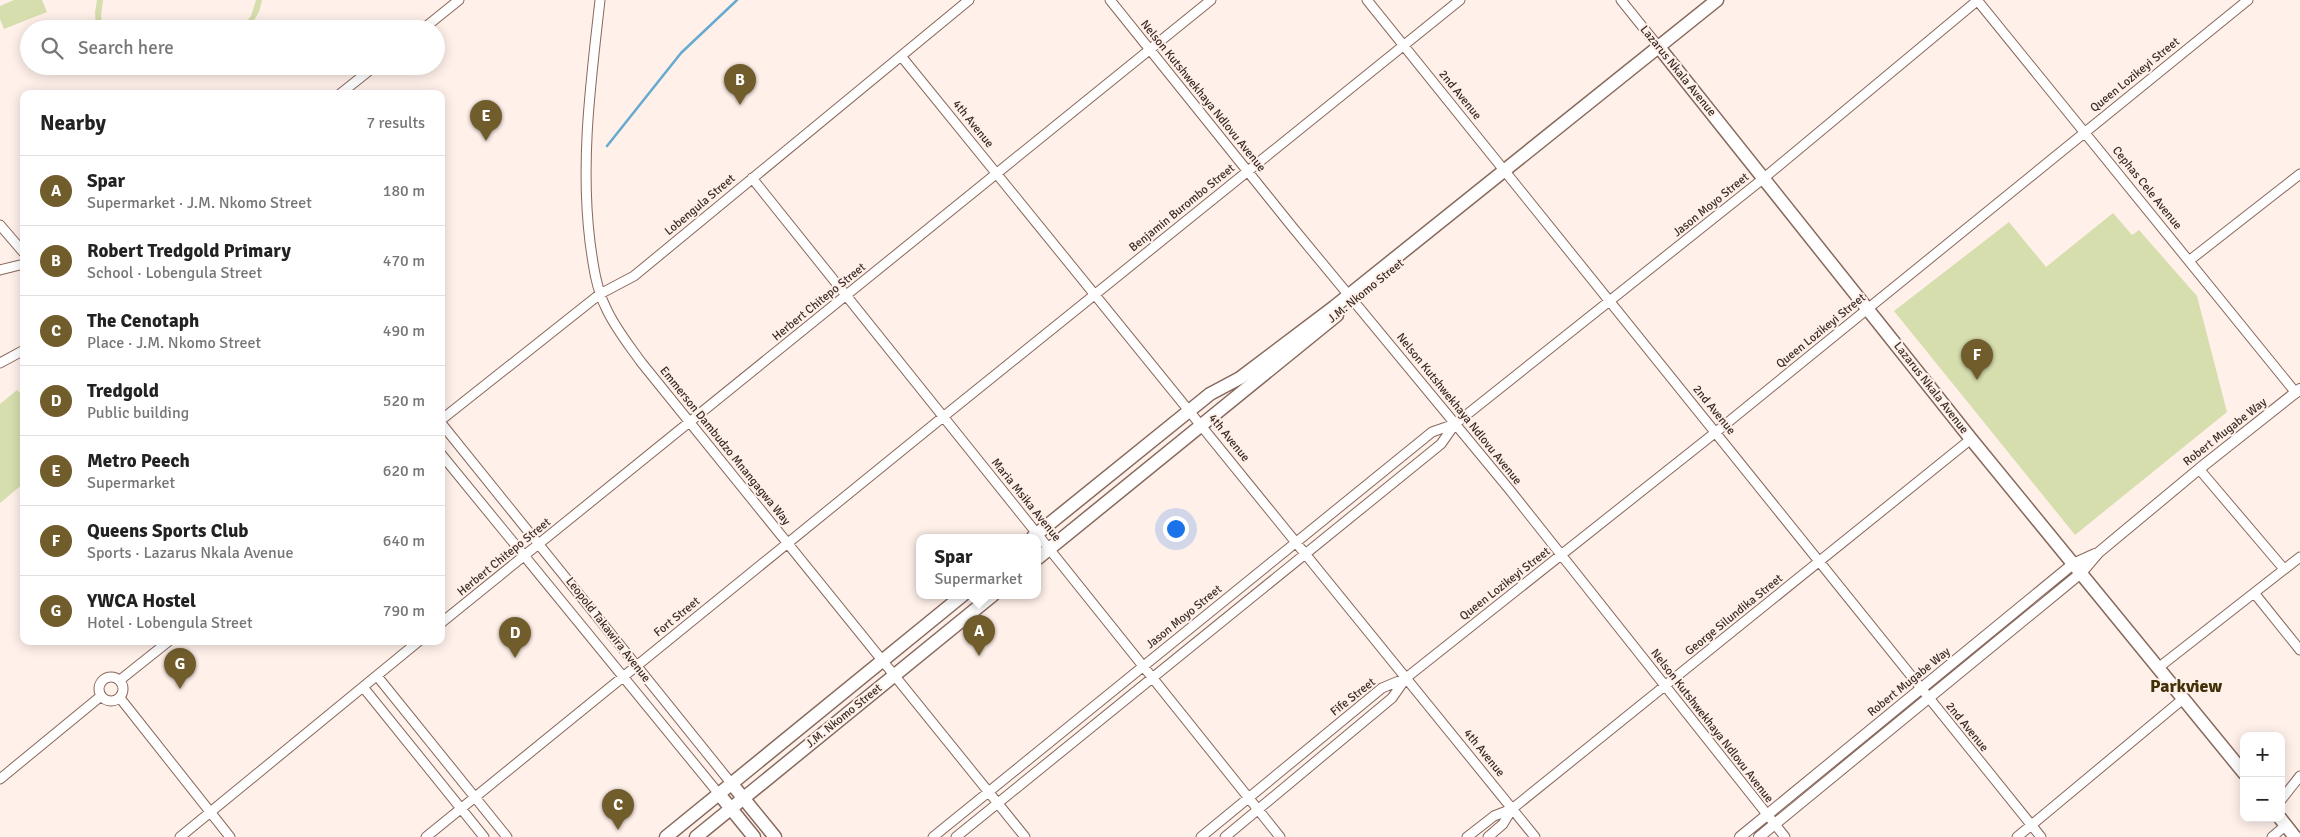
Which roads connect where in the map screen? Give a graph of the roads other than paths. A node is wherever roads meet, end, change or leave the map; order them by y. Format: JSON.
{"nodes":[{"id":1,"x":459,"y":0,"type":"edge"},
{"id":2,"x":600,"y":0,"type":"edge"},
{"id":3,"x":969,"y":0,"type":"edge"},
{"id":4,"x":1110,"y":0,"type":"edge"},
{"id":5,"x":1211,"y":0,"type":"edge"},
{"id":6,"x":1367,"y":0,"type":"edge"},
{"id":7,"x":1460,"y":0,"type":"edge"},
{"id":8,"x":1621,"y":0,"type":"edge"},
{"id":9,"x":1716,"y":0,"type":"edge"},
{"id":10,"x":1977,"y":0,"type":"edge"},
{"id":11,"x":2248,"y":0,"type":"edge"},
{"id":12,"x":434,"y":20,"type":"edge"},
{"id":13,"x":1404,"y":46,"type":"junction"},
{"id":14,"x":1660,"y":49,"type":"junction"},
{"id":15,"x":1150,"y":50,"type":"junction"},
{"id":16,"x":901,"y":56,"type":"junction"},
{"id":17,"x":364,"y":75,"type":"edge"},
{"id":18,"x":345,"y":90,"type":"edge"},
{"id":19,"x":2085,"y":132,"type":"junction"},
{"id":20,"x":1248,"y":172,"type":"junction"},
{"id":21,"x":1506,"y":172,"type":"junction"},
{"id":22,"x":997,"y":174,"type":"junction"},
{"id":23,"x":2300,"y":174,"type":"edge"},
{"id":24,"x":752,"y":178,"type":"junction"},
{"id":25,"x":1764,"y":178,"type":"junction"},
{"id":26,"x":0,"y":225,"type":"edge"},
{"id":27,"x":20,"y":249,"type":"edge"},
{"id":28,"x":2190,"y":260,"type":"junction"},
{"id":29,"x":20,"y":265,"type":"edge"},
{"id":30,"x":0,"y":270,"type":"edge"},
{"id":31,"x":600,"y":294,"type":"junction"},
{"id":32,"x":1095,"y":294,"type":"junction"},
{"id":33,"x":846,"y":296,"type":"junction"},
{"id":34,"x":1352,"y":298,"type":"junction"},
{"id":35,"x":1610,"y":301,"type":"junction"},
{"id":36,"x":1868,"y":309,"type":"junction"},
{"id":37,"x":20,"y":352,"type":"edge"},
{"id":38,"x":0,"y":363,"type":"edge"},
{"id":39,"x":2298,"y":391,"type":"edge"},
{"id":40,"x":1190,"y":410,"type":"junction"},
{"id":41,"x":943,"y":416,"type":"junction"},
{"id":42,"x":445,"y":419,"type":"edge"},
{"id":43,"x":690,"y":422,"type":"junction"},
{"id":44,"x":1202,"y":424,"type":"junction"},
{"id":45,"x":1455,"y":424,"type":"junction"},
{"id":46,"x":445,"y":427,"type":"edge"},
{"id":47,"x":1716,"y":432,"type":"junction"},
{"id":48,"x":1971,"y":439,"type":"junction"},
{"id":49,"x":445,"y":459,"type":"edge"},
{"id":50,"x":2199,"y":469,"type":"junction"},
{"id":51,"x":1033,"y":534,"type":"edge"},
{"id":52,"x":1037,"y":534,"type":"edge"},
{"id":53,"x":1041,"y":542,"type":"edge"},
{"id":54,"x":1297,"y":542,"type":"junction"},
{"id":55,"x":788,"y":543,"type":"junction"},
{"id":56,"x":539,"y":544,"type":"junction"},
{"id":57,"x":1049,"y":549,"type":"junction"},
{"id":58,"x":1306,"y":554,"type":"junction"},
{"id":59,"x":1561,"y":555,"type":"junction"},
{"id":60,"x":524,"y":556,"type":"junction"},
{"id":61,"x":1041,"y":556,"type":"edge"},
{"id":62,"x":2300,"y":557,"type":"edge"},
{"id":63,"x":1820,"y":562,"type":"junction"},
{"id":64,"x":2077,"y":569,"type":"junction"},
{"id":65,"x":2284,"y":569,"type":"junction"},
{"id":66,"x":2255,"y":594,"type":"junction"},
{"id":67,"x":958,"y":599,"type":"edge"},
{"id":68,"x":988,"y":599,"type":"edge"},
{"id":69,"x":445,"y":620,"type":"edge"},
{"id":70,"x":163,"y":645,"type":"edge"},
{"id":71,"x":414,"y":645,"type":"edge"},
{"id":72,"x":2300,"y":650,"type":"edge"},
{"id":73,"x":882,"y":660,"type":"junction"},
{"id":74,"x":637,"y":666,"type":"junction"},
{"id":75,"x":1143,"y":666,"type":"junction"},
{"id":76,"x":2158,"y":668,"type":"junction"},
{"id":77,"x":377,"y":676,"type":"junction"},
{"id":78,"x":896,"y":677,"type":"junction"},
{"id":79,"x":622,"y":678,"type":"junction"},
{"id":80,"x":1152,"y":678,"type":"junction"},
{"id":81,"x":1406,"y":678,"type":"junction"},
{"id":82,"x":120,"y":680,"type":"junction"},
{"id":83,"x":1666,"y":686,"type":"junction"},
{"id":84,"x":363,"y":688,"type":"junction"},
{"id":85,"x":1921,"y":689,"type":"junction"},
{"id":86,"x":101,"y":696,"type":"junction"},
{"id":87,"x":120,"y":698,"type":"junction"},
{"id":88,"x":1928,"y":698,"type":"junction"},
{"id":89,"x":2183,"y":699,"type":"junction"},
{"id":90,"x":2240,"y":768,"type":"edge"},
{"id":91,"x":2300,"y":776,"type":"edge"},
{"id":92,"x":0,"y":779,"type":"edge"},
{"id":93,"x":731,"y":783,"type":"junction"},
{"id":94,"x":989,"y":792,"type":"junction"},
{"id":95,"x":719,"y":794,"type":"junction"},
{"id":96,"x":2285,"y":795,"type":"edge"},
{"id":97,"x":475,"y":798,"type":"junction"},
{"id":98,"x":744,"y":798,"type":"junction"},
{"id":99,"x":1249,"y":798,"type":"junction"},
{"id":100,"x":998,"y":803,"type":"junction"},
{"id":101,"x":461,"y":809,"type":"junction"},
{"id":102,"x":731,"y":809,"type":"junction"},
{"id":103,"x":1512,"y":809,"type":"junction"},
{"id":104,"x":1258,"y":810,"type":"junction"},
{"id":105,"x":210,"y":812,"type":"junction"},
{"id":106,"x":1768,"y":815,"type":"junction"},
{"id":107,"x":2282,"y":822,"type":"edge"},
{"id":108,"x":1775,"y":824,"type":"junction"},
{"id":109,"x":2032,"y":825,"type":"junction"},
{"id":110,"x":180,"y":837,"type":"edge"},
{"id":111,"x":230,"y":837,"type":"edge"},
{"id":112,"x":426,"y":837,"type":"edge"},
{"id":113,"x":484,"y":837,"type":"edge"},
{"id":114,"x":507,"y":837,"type":"edge"},
{"id":115,"x":666,"y":837,"type":"edge"},
{"id":116,"x":696,"y":837,"type":"edge"},
{"id":117,"x":754,"y":837,"type":"edge"},
{"id":118,"x":775,"y":837,"type":"edge"},
{"id":119,"x":932,"y":837,"type":"edge"},
{"id":120,"x":956,"y":837,"type":"edge"},
{"id":121,"x":1025,"y":837,"type":"edge"},
{"id":122,"x":1201,"y":837,"type":"edge"},
{"id":123,"x":1225,"y":837,"type":"edge"},
{"id":124,"x":1280,"y":837,"type":"edge"},
{"id":125,"x":1468,"y":837,"type":"edge"},
{"id":126,"x":1488,"y":837,"type":"edge"},
{"id":127,"x":1536,"y":837,"type":"edge"},
{"id":128,"x":1740,"y":837,"type":"edge"},
{"id":129,"x":1759,"y":837,"type":"edge"},
{"id":130,"x":1785,"y":837,"type":"edge"},
{"id":131,"x":2017,"y":837,"type":"edge"},
{"id":132,"x":2041,"y":837,"type":"edge"},
{"id":133,"x":2272,"y":837,"type":"edge"},
{"id":134,"x":2295,"y":837,"type":"edge"}],
"edges":[{"from":1,"to":12,"type":"street"},
{"from":2,"to":31,"type":"street","name":"Emmerson Dambudzo Mnangagwa Way"},
{"from":3,"to":16,"type":"street","name":"Lobengula Street"},
{"from":4,"to":15,"type":"street","name":"Nelson Kutshwekhaya Ndlovu Avenue"},
{"from":5,"to":15,"type":"street","name":"Herbert Chitepo Street"},
{"from":6,"to":13,"type":"street","name":"2nd Avenue"},
{"from":7,"to":13,"type":"street","name":"Benjamin Burombo Street"},
{"from":8,"to":14,"type":"street","name":"Lazarus Nkala Avenue"},
{"from":9,"to":14,"type":"highway","name":"J.M. Nkomo Street"},
{"from":10,"to":19,"type":"street","name":"Cephas Cele Avenue"},
{"from":10,"to":25,"type":"street","name":"Jason Moyo Street"},
{"from":11,"to":19,"type":"street","name":"Queen Lozikeyi Street"},
{"from":13,"to":20,"type":"street","name":"Benjamin Burombo Street"},
{"from":13,"to":21,"type":"street","name":"2nd Avenue"},
{"from":14,"to":21,"type":"highway","name":"J.M. Nkomo Street"},
{"from":14,"to":25,"type":"highway","name":"Lazarus Nkala Avenue"},
{"from":15,"to":20,"type":"street","name":"Nelson Kutshwekhaya Ndlovu Avenue"},
{"from":15,"to":22,"type":"street","name":"Herbert Chitepo Street"},
{"from":16,"to":22,"type":"street","name":"4th Avenue"},
{"from":16,"to":24,"type":"street","name":"Lobengula Street"},
{"from":17,"to":18,"type":"street"},
{"from":19,"to":28,"type":"street","name":"Cephas Cele Avenue"},
{"from":19,"to":36,"type":"street","name":"Queen Lozikeyi Street"},
{"from":20,"to":32,"type":"street","name":"Benjamin Burombo Street"},
{"from":20,"to":34,"type":"street","name":"Nelson Kutshwekhaya Ndlovu Avenue"},
{"from":21,"to":34,"type":"highway","name":"J.M. Nkomo Street"},
{"from":21,"to":35,"type":"street","name":"2nd Avenue"},
{"from":22,"to":32,"type":"street","name":"4th Avenue"},
{"from":22,"to":33,"type":"street","name":"Herbert Chitepo Street"},
{"from":23,"to":28,"type":"street"},
{"from":24,"to":31,"type":"street","name":"Lobengula Street"},
{"from":24,"to":33,"type":"street","name":"Maria Msika Avenue"},
{"from":25,"to":35,"type":"street","name":"Jason Moyo Street"},
{"from":25,"to":36,"type":"highway","name":"Lazarus Nkala Avenue"},
{"from":26,"to":27,"type":"street"},
{"from":28,"to":39,"type":"street","name":"Cephas Cele Avenue"},
{"from":29,"to":30,"type":"street"},
{"from":31,"to":42,"type":"street","name":"Lobengula Street"},
{"from":31,"to":43,"type":"street","name":"Emmerson Dambudzo Mnangagwa Way"},
{"from":32,"to":40,"type":"street","name":"4th Avenue"},
{"from":32,"to":41,"type":"street","name":"Benjamin Burombo Street"},
{"from":33,"to":41,"type":"street","name":"Maria Msika Avenue"},
{"from":33,"to":43,"type":"street","name":"Herbert Chitepo Street"},
{"from":34,"to":40,"type":"highway","name":"J.M. Nkomo Street"},
{"from":34,"to":44,"type":"highway","name":"J.M. Nkomo Street"},
{"from":34,"to":45,"type":"street","name":"Nelson Kutshwekhaya Ndlovu Avenue"},
{"from":35,"to":45,"type":"street","name":"Jason Moyo Street"},
{"from":35,"to":47,"type":"street","name":"2nd Avenue"},
{"from":36,"to":47,"type":"street","name":"Queen Lozikeyi Street"},
{"from":36,"to":48,"type":"highway","name":"Lazarus Nkala Avenue"},
{"from":37,"to":38,"type":"street"},
{"from":39,"to":50,"type":"main road","name":"Robert Mugabe Way"},
{"from":40,"to":44,"type":"street","name":"4th Avenue"},
{"from":40,"to":52,"type":"highway","name":"J.M. Nkomo Street"},
{"from":41,"to":51,"type":"street","name":"Maria Msika Avenue"},
{"from":41,"to":55,"type":"street","name":"Fort Street"},
{"from":43,"to":55,"type":"street","name":"Emmerson Dambudzo Mnangagwa Way"},
{"from":43,"to":56,"type":"street","name":"Herbert Chitepo Street"},
{"from":44,"to":54,"type":"street","name":"4th Avenue"},
{"from":44,"to":57,"type":"highway","name":"J.M. Nkomo Street"},
{"from":45,"to":54,"type":"street","name":"Jason Moyo Street"},
{"from":45,"to":58,"type":"street","name":"Jason Moyo Street"},
{"from":45,"to":59,"type":"street","name":"Nelson Kutshwekhaya Ndlovu Avenue"},
{"from":46,"to":56,"type":"street","name":"Leopold Takawira Avenue"},
{"from":47,"to":59,"type":"street","name":"Queen Lozikeyi Street"},
{"from":47,"to":63,"type":"street","name":"2nd Avenue"},
{"from":48,"to":63,"type":"street","name":"George Silundika Street"},
{"from":48,"to":64,"type":"highway","name":"Lazarus Nkala Avenue"},
{"from":49,"to":60,"type":"street","name":"Leopold Takawira Avenue"},
{"from":50,"to":64,"type":"main road","name":"Robert Mugabe Way"},
{"from":50,"to":65,"type":"street"},
{"from":53,"to":57,"type":"street","name":"Maria Msika Avenue"},
{"from":54,"to":58,"type":"street","name":"4th Avenue"},
{"from":54,"to":75,"type":"street","name":"Jason Moyo Street"},
{"from":55,"to":73,"type":"street","name":"Emmerson Dambudzo Mnangagwa Way"},
{"from":55,"to":74,"type":"street","name":"Fort Street"},
{"from":56,"to":60,"type":"street","name":"Herbert Chitepo Street"},
{"from":56,"to":74,"type":"street","name":"Leopold Takawira Avenue"},
{"from":57,"to":61,"type":"highway","name":"J.M. Nkomo Street"},
{"from":57,"to":75,"type":"street","name":"Maria Msika Avenue"},
{"from":58,"to":80,"type":"street","name":"Jason Moyo Street"},
{"from":58,"to":81,"type":"street","name":"4th Avenue"},
{"from":59,"to":81,"type":"street","name":"Queen Lozikeyi Street"},
{"from":59,"to":83,"type":"street","name":"Nelson Kutshwekhaya Ndlovu Avenue"},
{"from":60,"to":69,"type":"street","name":"Herbert Chitepo Street"},
{"from":60,"to":79,"type":"street","name":"Leopold Takawira Avenue"},
{"from":62,"to":65,"type":"street"},
{"from":63,"to":83,"type":"street","name":"George Silundika Street"},
{"from":63,"to":85,"type":"street","name":"2nd Avenue"},
{"from":64,"to":76,"type":"highway","name":"Lazarus Nkala Avenue"},
{"from":64,"to":85,"type":"main road","name":"Robert Mugabe Way"},
{"from":64,"to":88,"type":"main road","name":"Robert Mugabe Way"},
{"from":65,"to":66,"type":"street"},
{"from":66,"to":72,"type":"street"},
{"from":66,"to":76,"type":"street"},
{"from":67,"to":73,"type":"highway","name":"J.M. Nkomo Street"},
{"from":68,"to":78,"type":"highway","name":"J.M. Nkomo Street"},
{"from":70,"to":82,"type":"street"},
{"from":71,"to":77,"type":"street"},
{"from":73,"to":78,"type":"street","name":"Emmerson Dambudzo Mnangagwa Way"},
{"from":73,"to":93,"type":"highway","name":"J.M. Nkomo Street"},
{"from":74,"to":79,"type":"street","name":"Fort Street"},
{"from":74,"to":93,"type":"street","name":"Leopold Takawira Avenue"},
{"from":75,"to":80,"type":"street","name":"Maria Msika Avenue"},
{"from":75,"to":94,"type":"street","name":"Jason Moyo Street"},
{"from":76,"to":89,"type":"highway","name":"Lazarus Nkala Avenue"},
{"from":77,"to":84,"type":"street"},
{"from":77,"to":97,"type":"street"},
{"from":78,"to":94,"type":"street","name":"Emmerson Dambudzo Mnangagwa Way"},
{"from":78,"to":98,"type":"highway","name":"J.M. Nkomo Street"},
{"from":79,"to":95,"type":"street","name":"Leopold Takawira Avenue"},
{"from":79,"to":97,"type":"street","name":"Fort Street"},
{"from":80,"to":99,"type":"street","name":"Maria Msika Avenue"},
{"from":80,"to":100,"type":"street","name":"Jason Moyo Street"},
{"from":81,"to":99,"type":"street","name":"Fife Street"},
{"from":81,"to":103,"type":"street","name":"4th Avenue"},
{"from":81,"to":104,"type":"street","name":"Fife Street"},
{"from":82,"to":86,"type":"street"},
{"from":82,"to":87,"type":"street"},
{"from":83,"to":103,"type":"street","name":"George Silundika Street"},
{"from":83,"to":106,"type":"street","name":"Nelson Kutshwekhaya Ndlovu Avenue"},
{"from":84,"to":101,"type":"street"},
{"from":84,"to":105,"type":"street"},
{"from":85,"to":88,"type":"street","name":"2nd Avenue"},
{"from":85,"to":106,"type":"main road","name":"Robert Mugabe Way"},
{"from":86,"to":87,"type":"street"},
{"from":86,"to":92,"type":"street"},
{"from":87,"to":105,"type":"street"},
{"from":88,"to":108,"type":"main road","name":"Robert Mugabe Way"},
{"from":88,"to":109,"type":"street","name":"2nd Avenue"},
{"from":89,"to":90,"type":"highway","name":"Lazarus Nkala Avenue"},
{"from":89,"to":109,"type":"street"},
{"from":91,"to":96,"type":"street"},
{"from":93,"to":95,"type":"highway","name":"J.M. Nkomo Street"},
{"from":93,"to":98,"type":"highway","name":"Leopold Takawira Avenue"},
{"from":94,"to":100,"type":"street","name":"Emmerson Dambudzo Mnangagwa Way"},
{"from":94,"to":119,"type":"street","name":"Jason Moyo Street"},
{"from":95,"to":102,"type":"highway","name":"Leopold Takawira Avenue"},
{"from":95,"to":115,"type":"highway","name":"J.M. Nkomo Street"},
{"from":97,"to":101,"type":"street","name":"Fort Street"},
{"from":97,"to":114,"type":"street"},
{"from":98,"to":102,"type":"highway","name":"J.M. Nkomo Street"},
{"from":98,"to":118,"type":"highway","name":"Leopold Takawira Avenue"},
{"from":99,"to":104,"type":"street","name":"Maria Msika Avenue"},
{"from":99,"to":122,"type":"street","name":"Fife Street"},
{"from":100,"to":120,"type":"street","name":"Jason Moyo Street"},
{"from":100,"to":121,"type":"street","name":"Emmerson Dambudzo Mnangagwa Way"},
{"from":101,"to":112,"type":"street","name":"Fort Street"},
{"from":101,"to":113,"type":"street"},
{"from":102,"to":116,"type":"highway","name":"J.M. Nkomo Street"},
{"from":102,"to":117,"type":"highway","name":"Leopold Takawira Avenue"},
{"from":103,"to":125,"type":"street","name":"George Silundika Street"},
{"from":103,"to":126,"type":"street","name":"George Silundika Street"},
{"from":103,"to":127,"type":"street","name":"4th Avenue"},
{"from":104,"to":123,"type":"street","name":"Fife Street"},
{"from":104,"to":124,"type":"street","name":"Maria Msika Avenue"},
{"from":105,"to":110,"type":"street"},
{"from":105,"to":111,"type":"street"},
{"from":106,"to":108,"type":"street","name":"Nelson Kutshwekhaya Ndlovu Avenue"},
{"from":106,"to":128,"type":"main road","name":"Robert Mugabe Way"},
{"from":107,"to":133,"type":"street"},
{"from":107,"to":134,"type":"highway"},
{"from":108,"to":129,"type":"main road","name":"Robert Mugabe Way"},
{"from":108,"to":130,"type":"street","name":"Nelson Kutshwekhaya Ndlovu Avenue"},
{"from":109,"to":131,"type":"street"},
{"from":109,"to":132,"type":"street","name":"2nd Avenue"}]}
